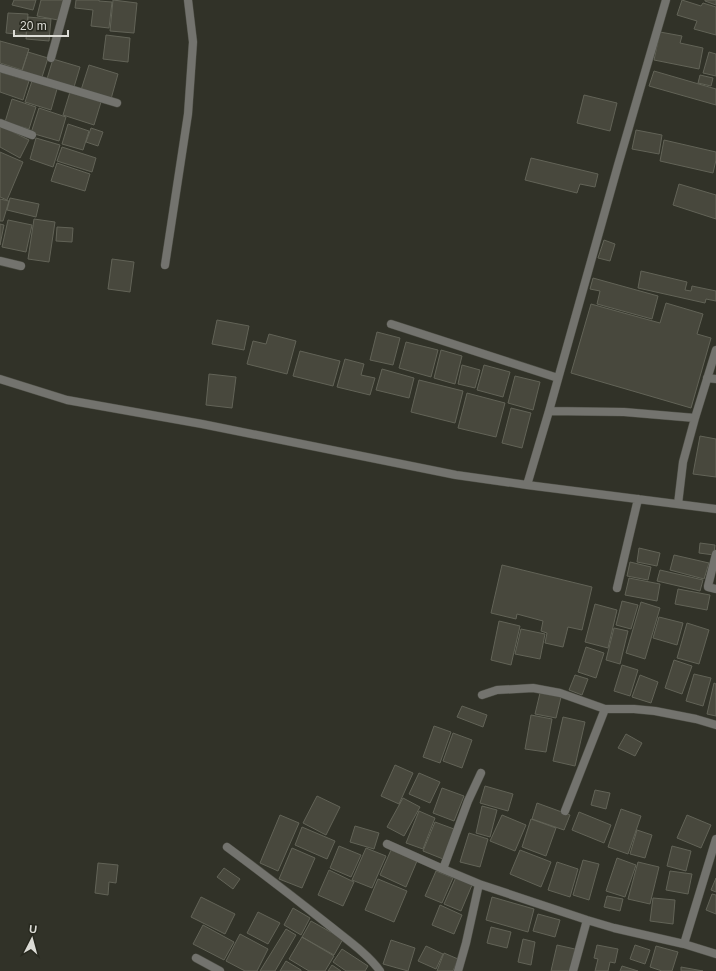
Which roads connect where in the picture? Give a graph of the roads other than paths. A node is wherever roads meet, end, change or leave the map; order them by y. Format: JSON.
{"nodes":[{"id":1,"x":68,"y":0,"type":"edge"},
{"id":2,"x":188,"y":0,"type":"edge"},
{"id":3,"x":666,"y":0,"type":"edge"},
{"id":4,"x":51,"y":58,"type":"dead end"},
{"id":5,"x":0,"y":68,"type":"edge"},
{"id":6,"x":117,"y":103,"type":"dead end"},
{"id":7,"x":0,"y":123,"type":"edge"},
{"id":8,"x":32,"y":135,"type":"dead end"},
{"id":9,"x":0,"y":261,"type":"edge"},
{"id":10,"x":165,"y":265,"type":"dead end"},
{"id":11,"x":21,"y":266,"type":"dead end"},
{"id":12,"x":391,"y":324,"type":"dead end"},
{"id":13,"x":716,"y":350,"type":"edge"},
{"id":14,"x":558,"y":378,"type":"junction"},
{"id":15,"x":707,"y":378,"type":"junction"},
{"id":16,"x":0,"y":379,"type":"edge"},
{"id":17,"x":716,"y":380,"type":"edge"},
{"id":18,"x":549,"y":411,"type":"junction"},
{"id":19,"x":694,"y":418,"type":"junction"},
{"id":20,"x":527,"y":485,"type":"junction"},
{"id":21,"x":638,"y":499,"type":"junction"},
{"id":22,"x":678,"y":504,"type":"junction"},
{"id":23,"x":716,"y":509,"type":"edge"},
{"id":24,"x":716,"y":554,"type":"edge"},
{"id":25,"x":617,"y":588,"type":"dead end"},
{"id":26,"x":716,"y":589,"type":"edge"},
{"id":27,"x":482,"y":695,"type":"dead end"},
{"id":28,"x":605,"y":710,"type":"junction"},
{"id":29,"x":716,"y":725,"type":"edge"},
{"id":30,"x":481,"y":773,"type":"dead end"},
{"id":31,"x":565,"y":811,"type":"dead end"},
{"id":32,"x":716,"y":839,"type":"edge"},
{"id":33,"x":386,"y":844,"type":"dead end"},
{"id":34,"x":227,"y":847,"type":"dead end"},
{"id":35,"x":443,"y":869,"type":"junction"},
{"id":36,"x":479,"y":884,"type":"junction"},
{"id":37,"x":587,"y":920,"type":"junction"},
{"id":38,"x":684,"y":944,"type":"junction"},
{"id":39,"x":716,"y":954,"type":"edge"},
{"id":40,"x":196,"y":958,"type":"dead end"},
{"id":41,"x":220,"y":971,"type":"edge"},
{"id":42,"x":380,"y":971,"type":"edge"},
{"id":43,"x":458,"y":971,"type":"edge"},
{"id":44,"x":573,"y":971,"type":"edge"}],
"edges":[{"from":1,"to":4,"type":"street"},
{"from":2,"to":10,"type":"street"},
{"from":3,"to":14,"type":"street"},
{"from":5,"to":6,"type":"street"},
{"from":7,"to":8,"type":"street"},
{"from":9,"to":11,"type":"street"},
{"from":12,"to":14,"type":"street"},
{"from":13,"to":15,"type":"street"},
{"from":14,"to":18,"type":"street"},
{"from":15,"to":17,"type":"street"},
{"from":15,"to":19,"type":"street"},
{"from":16,"to":20,"type":"street"},
{"from":18,"to":19,"type":"street"},
{"from":18,"to":20,"type":"street"},
{"from":19,"to":22,"type":"street"},
{"from":20,"to":21,"type":"street"},
{"from":21,"to":22,"type":"street"},
{"from":21,"to":25,"type":"street"},
{"from":22,"to":23,"type":"street"},
{"from":24,"to":26,"type":"street"},
{"from":27,"to":28,"type":"street"},
{"from":28,"to":29,"type":"street"},
{"from":28,"to":31,"type":"street"},
{"from":30,"to":35,"type":"street"},
{"from":32,"to":38,"type":"street"},
{"from":33,"to":35,"type":"street"},
{"from":34,"to":42,"type":"street"},
{"from":35,"to":36,"type":"street"},
{"from":36,"to":37,"type":"street"},
{"from":36,"to":43,"type":"street"},
{"from":37,"to":38,"type":"street"},
{"from":37,"to":44,"type":"street"},
{"from":38,"to":39,"type":"street"},
{"from":40,"to":41,"type":"street"}]}
